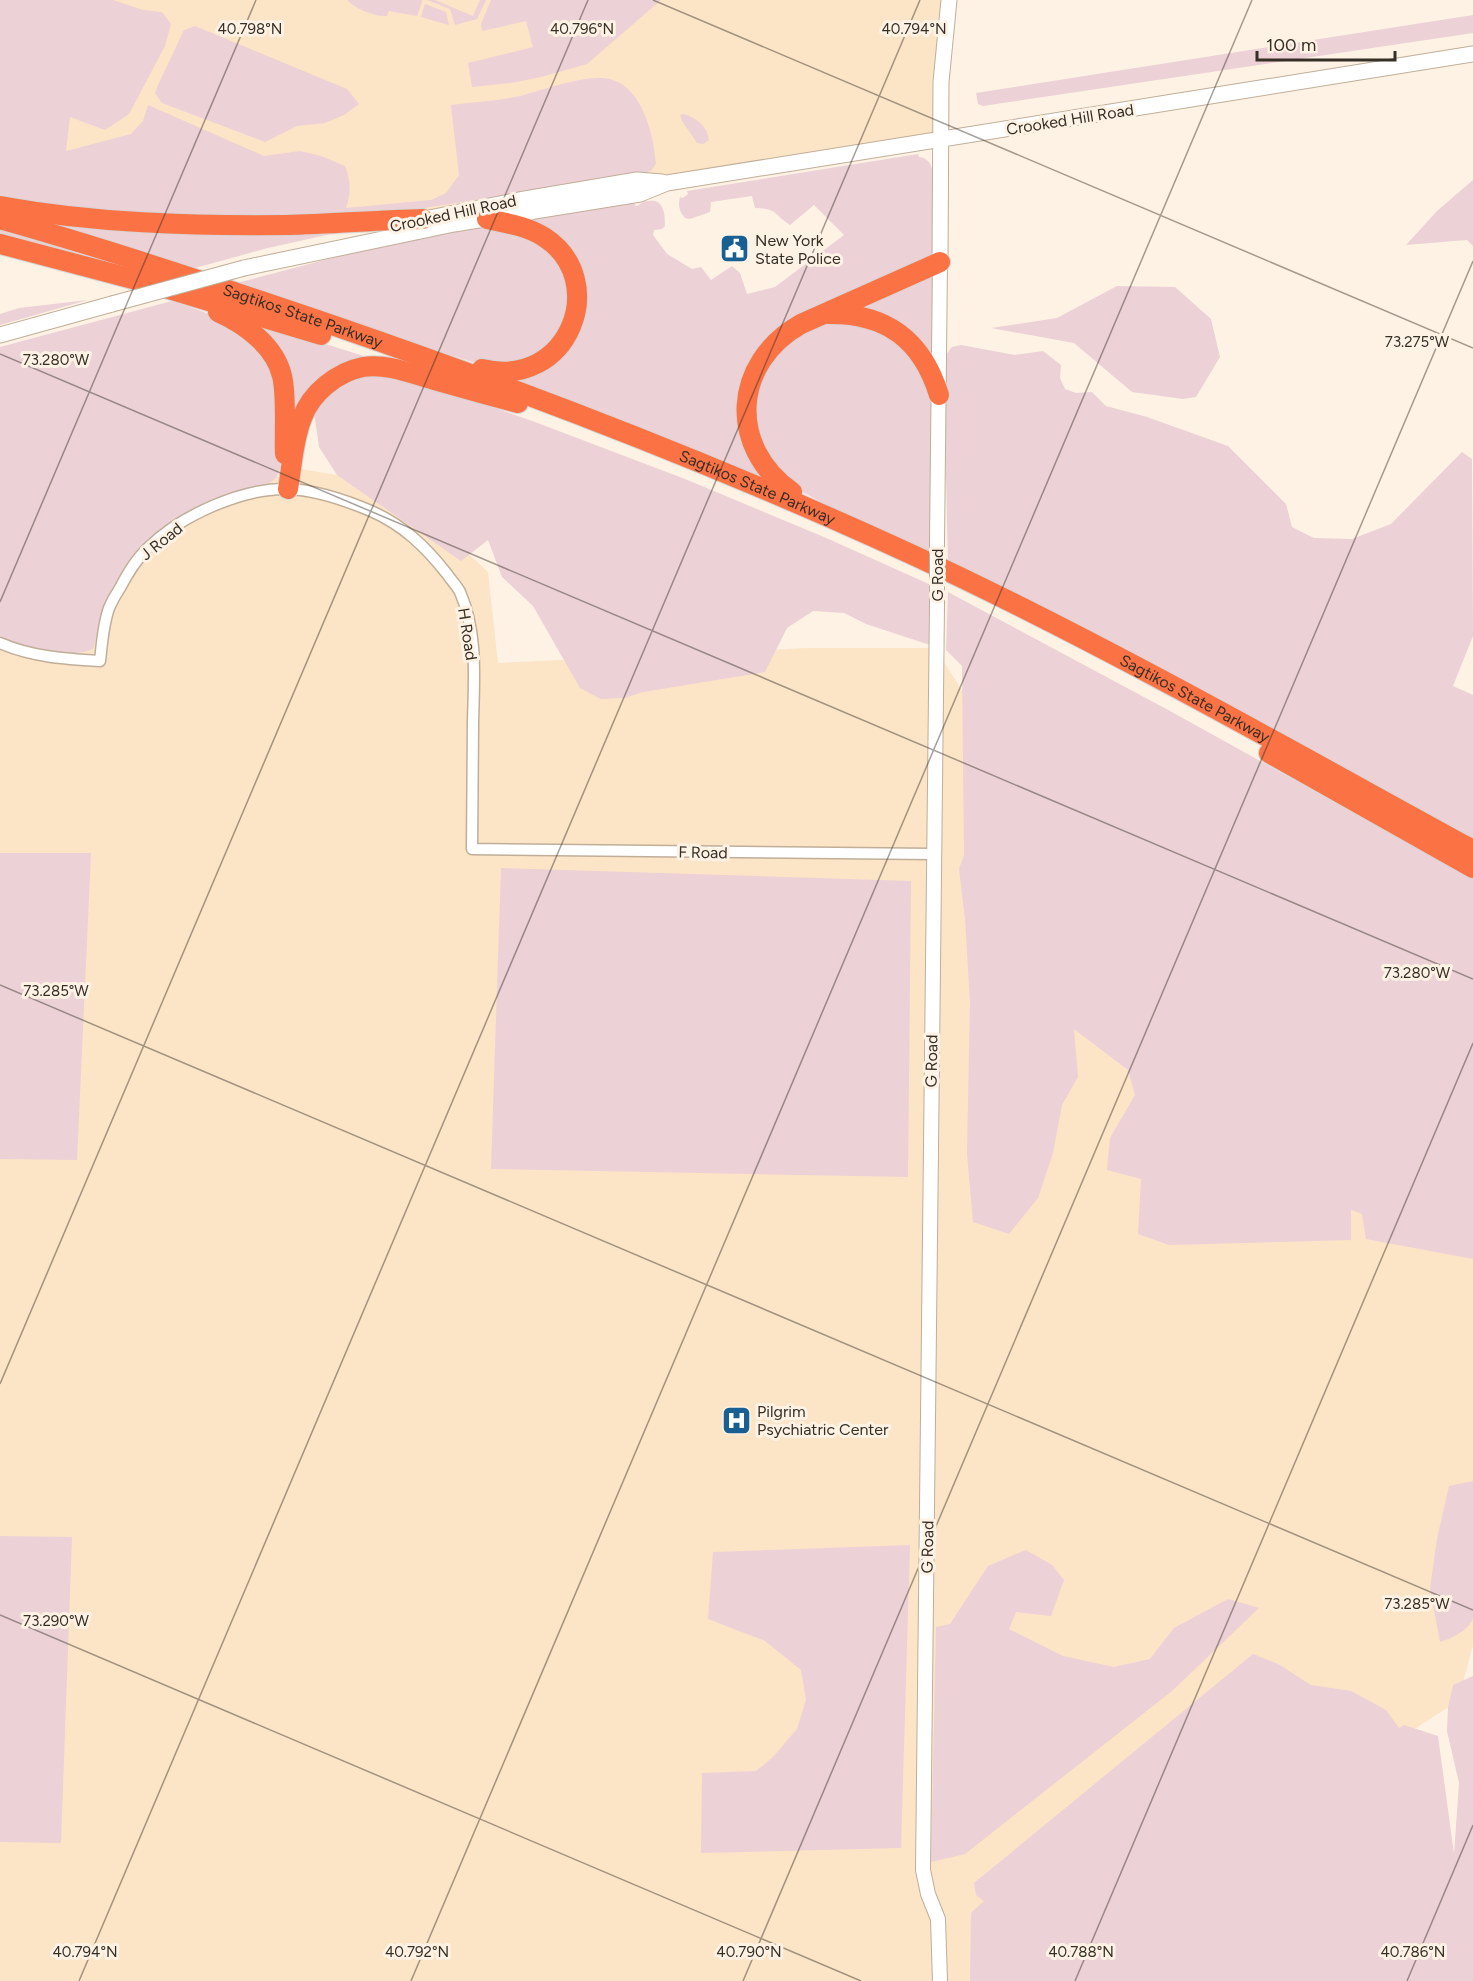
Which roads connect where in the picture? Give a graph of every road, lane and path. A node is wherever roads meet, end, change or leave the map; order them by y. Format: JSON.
{"nodes":[{"id":1,"x":949,"y":0,"type":"edge"},
{"id":2,"x":1473,"y":54,"type":"edge"},
{"id":3,"x":941,"y":138,"type":"junction"},
{"id":4,"x":667,"y":183,"type":"junction"},
{"id":5,"x":0,"y":206,"type":"edge"},
{"id":6,"x":0,"y":219,"type":"edge"},
{"id":7,"x":423,"y":219,"type":"junction"},
{"id":8,"x":487,"y":219,"type":"junction"},
{"id":9,"x":0,"y":244,"type":"edge"},
{"id":10,"x":940,"y":262,"type":"junction"},
{"id":11,"x":244,"y":268,"type":"junction"},
{"id":12,"x":200,"y":280,"type":"junction"},
{"id":13,"x":152,"y":284,"type":"junction"},
{"id":14,"x":823,"y":314,"type":"junction"},
{"id":15,"x":0,"y":335,"type":"edge"},
{"id":16,"x":407,"y":351,"type":"junction"},
{"id":17,"x":939,"y":395,"type":"junction"},
{"id":18,"x":518,"y":403,"type":"junction"},
{"id":19,"x":288,"y":489,"type":"junction"},
{"id":20,"x":829,"y":518,"type":"junction"},
{"id":21,"x":0,"y":643,"type":"edge"},
{"id":22,"x":472,"y":849,"type":"joint"},
{"id":23,"x":1473,"y":850,"type":"edge"},
{"id":24,"x":933,"y":854,"type":"junction"},
{"id":25,"x":1473,"y":868,"type":"edge"},
{"id":26,"x":940,"y":1981,"type":"edge"}],
"edges":[{"from":1,"to":3,"type":"main road","name":"G Road"},
{"from":2,"to":3,"type":"main road","name":"Crooked Hill Road"},
{"from":3,"to":4,"type":"main road","name":"Crooked Hill Road"},
{"from":3,"to":10,"type":"main road","name":"G Road"},
{"from":4,"to":7,"type":"main road","name":"Crooked Hill Road"},
{"from":4,"to":8,"type":"main road","name":"Crooked Hill Road"},
{"from":5,"to":7,"type":"highway"},
{"from":6,"to":12,"type":"highway","name":"Sagtikos State Parkway"},
{"from":7,"to":11,"type":"main road","name":"Crooked Hill Road"},
{"from":8,"to":11,"type":"main road","name":"Crooked Hill Road"},
{"from":8,"to":16,"type":"highway"},
{"from":9,"to":13,"type":"highway","name":"Sagtikos State Parkway"},
{"from":10,"to":14,"type":"highway"},
{"from":10,"to":17,"type":"street","name":"G Road"},
{"from":11,"to":12,"type":"main road","name":"Crooked Hill Road","bridge":true},
{"from":12,"to":15,"type":"main road","name":"Crooked Hill Road","bridge":true},
{"from":12,"to":16,"type":"highway","name":"Sagtikos State Parkway"},
{"from":13,"to":18,"type":"highway","name":"Sagtikos State Parkway"},
{"from":13,"to":19,"type":"highway"},
{"from":14,"to":17,"type":"highway"},
{"from":14,"to":20,"type":"highway"},
{"from":16,"to":20,"type":"highway","name":"Sagtikos State Parkway"},
{"from":17,"to":24,"type":"street","name":"G Road","bridge":true},
{"from":18,"to":19,"type":"highway"},
{"from":18,"to":25,"type":"highway","name":"Sagtikos State Parkway"},
{"from":19,"to":21,"type":"street","name":"J Road"},
{"from":19,"to":22,"type":"street","name":"H Road"},
{"from":20,"to":23,"type":"highway","name":"Sagtikos State Parkway"},
{"from":22,"to":24,"type":"street","name":"F Road"},
{"from":24,"to":26,"type":"street","name":"G Road"}]}
